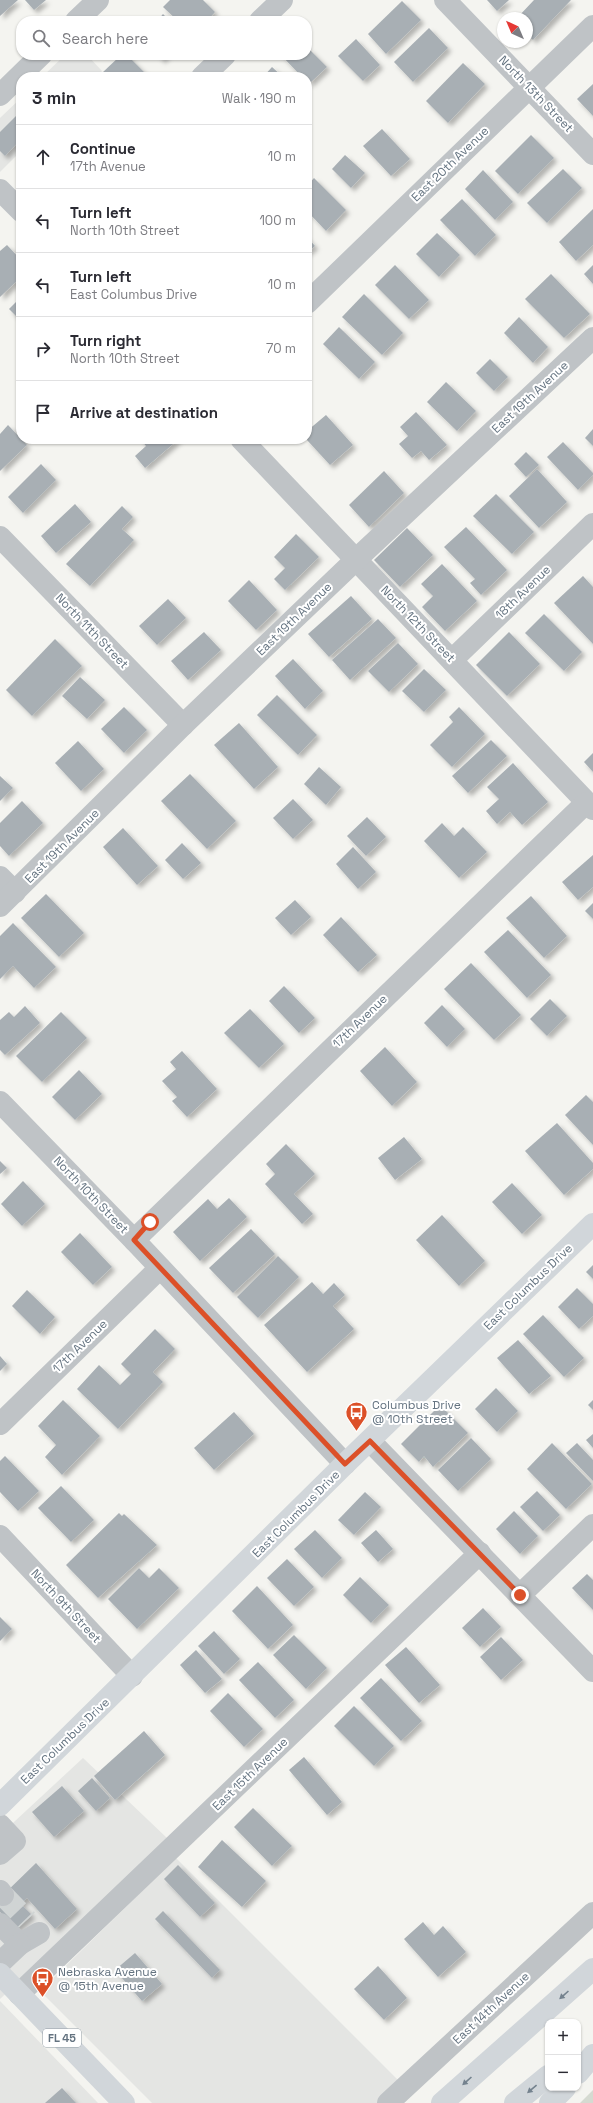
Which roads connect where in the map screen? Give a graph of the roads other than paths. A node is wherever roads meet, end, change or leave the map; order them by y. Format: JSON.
{"nodes":[{"id":1,"x":98,"y":0,"type":"edge"},
{"id":2,"x":282,"y":0,"type":"edge"},
{"id":3,"x":445,"y":0,"type":"edge"},
{"id":4,"x":81,"y":16,"type":"edge"},
{"id":5,"x":265,"y":16,"type":"edge"},
{"id":6,"x":593,"y":26,"type":"edge"},
{"id":7,"x":36,"y":60,"type":"edge"},
{"id":8,"x":220,"y":60,"type":"edge"},
{"id":9,"x":23,"y":72,"type":"edge"},
{"id":10,"x":207,"y":72,"type":"edge"},
{"id":11,"x":16,"y":79,"type":"edge"},
{"id":12,"x":529,"y":87,"type":"junction"},
{"id":13,"x":0,"y":94,"type":"edge"},
{"id":14,"x":593,"y":154,"type":"edge"},
{"id":15,"x":0,"y":190,"type":"edge"},
{"id":16,"x":16,"y":207,"type":"edge"},
{"id":17,"x":312,"y":298,"type":"edge"},
{"id":18,"x":593,"y":338,"type":"edge"},
{"id":19,"x":246,"y":444,"type":"edge"},
{"id":20,"x":593,"y":524,"type":"edge"},
{"id":21,"x":0,"y":537,"type":"edge"},
{"id":22,"x":356,"y":560,"type":"junction"},
{"id":23,"x":452,"y":660,"type":"junction"},
{"id":24,"x":183,"y":725,"type":"junction"},
{"id":25,"x":590,"y":806,"type":"edge"},
{"id":26,"x":0,"y":877,"type":"edge"},
{"id":27,"x":8,"y":899,"type":"edge"},
{"id":28,"x":0,"y":1102,"type":"edge"},
{"id":29,"x":593,"y":1224,"type":"edge"},
{"id":30,"x":134,"y":1240,"type":"junction"},
{"id":31,"x":160,"y":1268,"type":"junction"},
{"id":32,"x":0,"y":1424,"type":"edge"},
{"id":33,"x":370,"y":1441,"type":"junction"},
{"id":34,"x":345,"y":1464,"type":"junction"},
{"id":35,"x":593,"y":1525,"type":"edge"},
{"id":36,"x":0,"y":1536,"type":"edge"},
{"id":37,"x":480,"y":1554,"type":"junction"},
{"id":38,"x":520,"y":1595,"type":"junction"},
{"id":39,"x":593,"y":1671,"type":"edge"},
{"id":40,"x":132,"y":1676,"type":"junction"},
{"id":41,"x":0,"y":1805,"type":"edge"},
{"id":42,"x":0,"y":1825,"type":"edge"},
{"id":43,"x":0,"y":1854,"type":"edge"},
{"id":44,"x":593,"y":1912,"type":"edge"},
{"id":45,"x":0,"y":1924,"type":"edge"},
{"id":46,"x":20,"y":1944,"type":"junction"},
{"id":47,"x":60,"y":1956,"type":"junction"},
{"id":48,"x":0,"y":1963,"type":"edge"},
{"id":49,"x":593,"y":1969,"type":"edge"},
{"id":50,"x":0,"y":1974,"type":"edge"},
{"id":51,"x":19,"y":1994,"type":"junction"},
{"id":52,"x":593,"y":2048,"type":"edge"},
{"id":53,"x":580,"y":2055,"type":"edge"},
{"id":54,"x":593,"y":2056,"type":"edge"},
{"id":55,"x":581,"y":2070,"type":"edge"},
{"id":56,"x":545,"y":2078,"type":"edge"},
{"id":57,"x":562,"y":2091,"type":"edge"},
{"id":58,"x":124,"y":2103,"type":"edge"},
{"id":59,"x":388,"y":2103,"type":"edge"},
{"id":60,"x":442,"y":2103,"type":"edge"},
{"id":61,"x":515,"y":2103,"type":"edge"},
{"id":62,"x":550,"y":2103,"type":"edge"}],
"edges":[{"from":1,"to":4,"type":"street"},
{"from":2,"to":5,"type":"street"},
{"from":3,"to":12,"type":"street","name":"North 13th Street"},
{"from":6,"to":12,"type":"street","name":"East 20th Avenue"},
{"from":7,"to":9,"type":"street"},
{"from":8,"to":10,"type":"street"},
{"from":11,"to":13,"type":"street"},
{"from":12,"to":14,"type":"street","name":"North 13th Street"},
{"from":12,"to":17,"type":"street","name":"East 20th Avenue"},
{"from":15,"to":16,"type":"street"},
{"from":18,"to":22,"type":"street","name":"East 19th Avenue"},
{"from":19,"to":22,"type":"street","name":"North 12th Street"},
{"from":20,"to":23,"type":"street","name":"18th Avenue"},
{"from":21,"to":24,"type":"street","name":"North 11th Street"},
{"from":22,"to":23,"type":"street","name":"North 12th Street"},
{"from":22,"to":24,"type":"street","name":"East 19th Avenue"},
{"from":23,"to":25,"type":"street","name":"North 12th Street"},
{"from":24,"to":27,"type":"street","name":"East 19th Avenue"},
{"from":25,"to":30,"type":"street","name":"17th Avenue"},
{"from":26,"to":27,"type":"street"},
{"from":28,"to":30,"type":"street","name":"North 10th Street"},
{"from":29,"to":33,"type":"main road","name":"East Columbus Drive"},
{"from":30,"to":31,"type":"street","name":"North 10th Street"},
{"from":31,"to":32,"type":"street","name":"17th Avenue"},
{"from":31,"to":34,"type":"street","name":"North 10th Street"},
{"from":33,"to":34,"type":"main road","name":"East Columbus Drive"},
{"from":33,"to":37,"type":"street"},
{"from":34,"to":40,"type":"main road","name":"East Columbus Drive"},
{"from":35,"to":38,"type":"street"},
{"from":36,"to":40,"type":"street","name":"North 9th Street"},
{"from":37,"to":38,"type":"street"},
{"from":37,"to":47,"type":"street","name":"East 15th Avenue"},
{"from":38,"to":39,"type":"street"},
{"from":40,"to":41,"type":"main road","name":"East Columbus Drive"},
{"from":42,"to":43,"type":"street"},
{"from":44,"to":59,"type":"street","name":"East 14th Avenue"},
{"from":45,"to":46,"type":"street"},
{"from":46,"to":47,"type":"street"},
{"from":46,"to":48,"type":"street"},
{"from":47,"to":51,"type":"street","name":"East 15th Avenue"},
{"from":49,"to":60,"type":"main road","one_way":true},
{"from":50,"to":51,"type":"main road","number":"FL 45"},
{"from":51,"to":58,"type":"main road","number":"FL 45"},
{"from":52,"to":53,"type":"main road"},
{"from":54,"to":55,"type":"main road"},
{"from":56,"to":61,"type":"main road","one_way":true},
{"from":57,"to":62,"type":"main road"}]}
